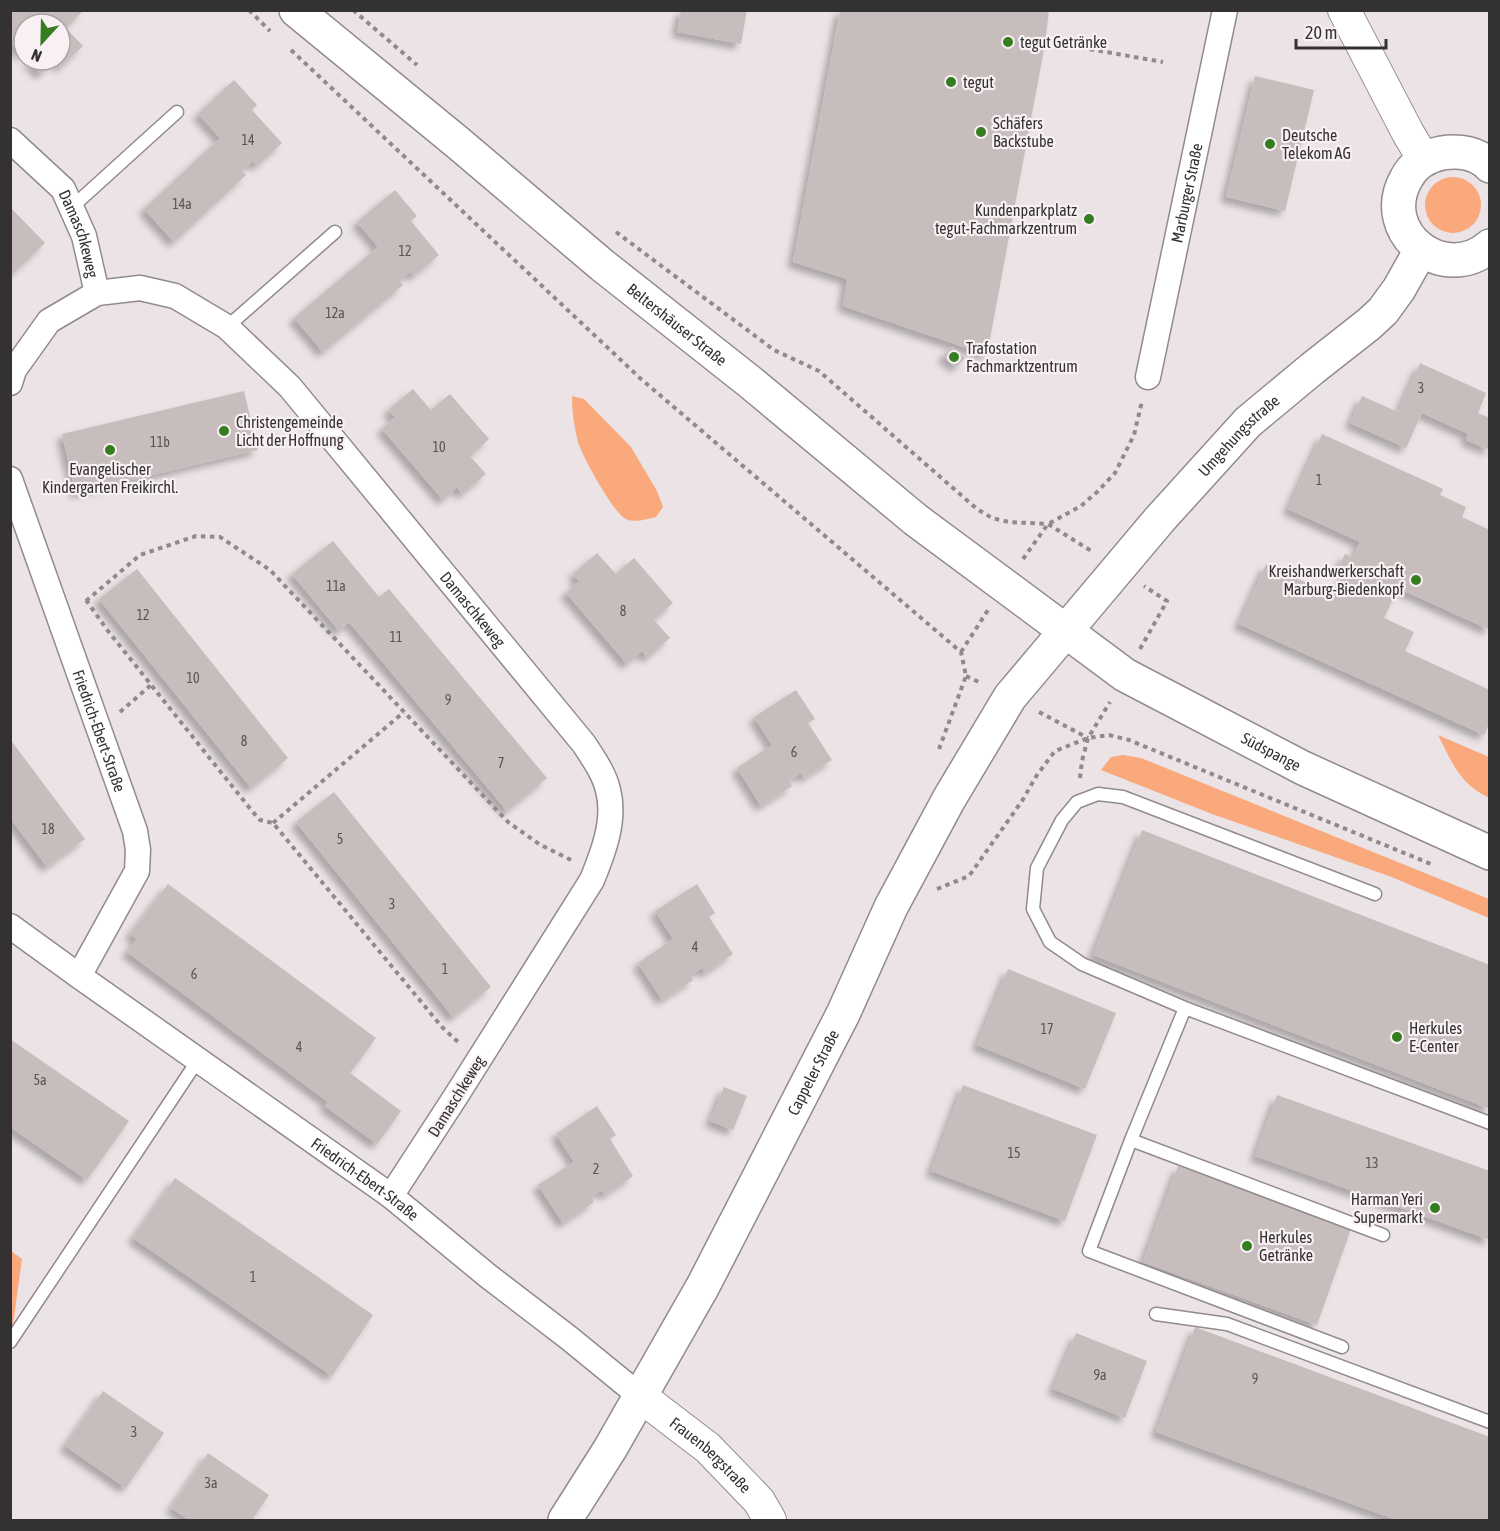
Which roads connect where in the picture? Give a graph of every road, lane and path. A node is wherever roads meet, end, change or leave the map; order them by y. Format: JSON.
{"nodes":[{"id":1,"x":249,"y":10,"type":"edge"},
{"id":2,"x":296,"y":10,"type":"edge"},
{"id":3,"x":353,"y":10,"type":"edge"},
{"id":4,"x":1225,"y":10,"type":"edge"},
{"id":5,"x":1344,"y":10,"type":"edge"},
{"id":6,"x":274,"y":34,"type":"dead end"},
{"id":7,"x":1045,"y":44,"type":"dead end"},
{"id":8,"x":291,"y":50,"type":"dead end"},
{"id":9,"x":1163,"y":62,"type":"dead end"},
{"id":10,"x":422,"y":69,"type":"dead end"},
{"id":11,"x":177,"y":112,"type":"dead end"},
{"id":12,"x":10,"y":140,"type":"edge"},
{"id":13,"x":1424,"y":160,"type":"junction"},
{"id":14,"x":1490,"y":166,"type":"edge"},
{"id":15,"x":71,"y":208,"type":"junction"},
{"id":16,"x":335,"y":232,"type":"dead end"},
{"id":17,"x":616,"y":232,"type":"dead end"},
{"id":18,"x":1490,"y":246,"type":"edge"},
{"id":19,"x":1421,"y":250,"type":"junction"},
{"id":20,"x":97,"y":293,"type":"junction"},
{"id":21,"x":227,"y":327,"type":"junction"},
{"id":22,"x":1148,"y":377,"type":"joint"},
{"id":23,"x":10,"y":383,"type":"edge"},
{"id":24,"x":10,"y":479,"type":"edge"},
{"id":25,"x":51,"y":593,"type":"junction"},
{"id":26,"x":86,"y":601,"type":"junction"},
{"id":27,"x":1065,"y":631,"type":"junction"},
{"id":28,"x":966,"y":676,"type":"dead end"},
{"id":29,"x":152,"y":685,"type":"junction"},
{"id":30,"x":404,"y":712,"type":"junction"},
{"id":31,"x":96,"y":721,"type":"junction"},
{"id":32,"x":1088,"y":738,"type":"junction"},
{"id":33,"x":1077,"y":802,"type":"junction"},
{"id":34,"x":273,"y":823,"type":"junction"},
{"id":35,"x":1490,"y":853,"type":"edge"},
{"id":36,"x":1435,"y":866,"type":"dead end"},
{"id":37,"x":595,"y":873,"type":"junction"},
{"id":38,"x":936,"y":889,"type":"dead end"},
{"id":39,"x":1375,"y":894,"type":"dead end"},
{"id":40,"x":10,"y":926,"type":"edge"},
{"id":41,"x":79,"y":976,"type":"junction"},
{"id":42,"x":1185,"y":1008,"type":"junction"},
{"id":43,"x":198,"y":1060,"type":"junction"},
{"id":44,"x":479,"y":1060,"type":"junction"},
{"id":45,"x":1490,"y":1123,"type":"edge"},
{"id":46,"x":1131,"y":1140,"type":"junction"},
{"id":47,"x":391,"y":1196,"type":"junction"},
{"id":48,"x":1383,"y":1235,"type":"dead end"},
{"id":49,"x":1156,"y":1314,"type":"dead end"},
{"id":50,"x":10,"y":1342,"type":"edge"},
{"id":51,"x":1342,"y":1347,"type":"dead end"},
{"id":52,"x":640,"y":1396,"type":"junction"},
{"id":53,"x":1490,"y":1422,"type":"edge"},
{"id":54,"x":565,"y":1521,"type":"edge"},
{"id":55,"x":770,"y":1521,"type":"edge"}],
"edges":[{"from":1,"to":6,"type":"path"},
{"from":2,"to":27,"type":"main road","name":"Beltershäuser Straße"},
{"from":3,"to":10,"type":"path"},
{"from":4,"to":22,"type":"street","name":"Marburger Straße"},
{"from":5,"to":13,"type":"street"},
{"from":7,"to":9,"type":"path"},
{"from":8,"to":28,"type":"path"},
{"from":11,"to":15,"type":"lane"},
{"from":12,"to":15,"type":"street","name":"Damaschkeweg"},
{"from":13,"to":14,"type":"main road"},
{"from":13,"to":19,"type":"main road"},
{"from":15,"to":20,"type":"street","name":"Damaschkeweg"},
{"from":16,"to":21,"type":"lane"},
{"from":17,"to":22,"type":"path"},
{"from":18,"to":19,"type":"main road"},
{"from":19,"to":27,"type":"main road","name":"Umgehungsstraße"},
{"from":20,"to":21,"type":"street","name":"Damaschkeweg"},
{"from":20,"to":23,"type":"street"},
{"from":21,"to":37,"type":"street","name":"Damaschkeweg"},
{"from":24,"to":25,"type":"street","name":"Friedrich-Ebert-Straße"},
{"from":25,"to":26,"type":"path"},
{"from":25,"to":31,"type":"street","name":"Friedrich-Ebert-Straße"},
{"from":26,"to":29,"type":"path"},
{"from":26,"to":30,"type":"path"},
{"from":27,"to":35,"type":"main road","name":"Südspange"},
{"from":27,"to":52,"type":"main road","name":"Cappeler Straße"},
{"from":29,"to":31,"type":"path"},
{"from":29,"to":34,"type":"path"},
{"from":30,"to":34,"type":"path"},
{"from":30,"to":37,"type":"path"},
{"from":31,"to":41,"type":"street","name":"Friedrich-Ebert-Straße"},
{"from":32,"to":33,"type":"path"},
{"from":32,"to":36,"type":"path"},
{"from":32,"to":38,"type":"path"},
{"from":33,"to":39,"type":"lane"},
{"from":33,"to":42,"type":"lane"},
{"from":34,"to":44,"type":"path"},
{"from":37,"to":44,"type":"street","name":"Damaschkeweg"},
{"from":40,"to":41,"type":"street","name":"Friedrich-Ebert-Straße"},
{"from":41,"to":43,"type":"street","name":"Friedrich-Ebert-Straße"},
{"from":42,"to":45,"type":"lane"},
{"from":42,"to":46,"type":"lane"},
{"from":43,"to":47,"type":"street","name":"Friedrich-Ebert-Straße"},
{"from":43,"to":50,"type":"lane"},
{"from":44,"to":47,"type":"street","name":"Damaschkeweg"},
{"from":46,"to":48,"type":"lane"},
{"from":46,"to":51,"type":"lane"},
{"from":47,"to":52,"type":"street","name":"Friedrich-Ebert-Straße"},
{"from":49,"to":53,"type":"lane"},
{"from":52,"to":54,"type":"main road","name":"Cappeler Straße"},
{"from":52,"to":55,"type":"street","name":"Frauenbergstraße"}]}
